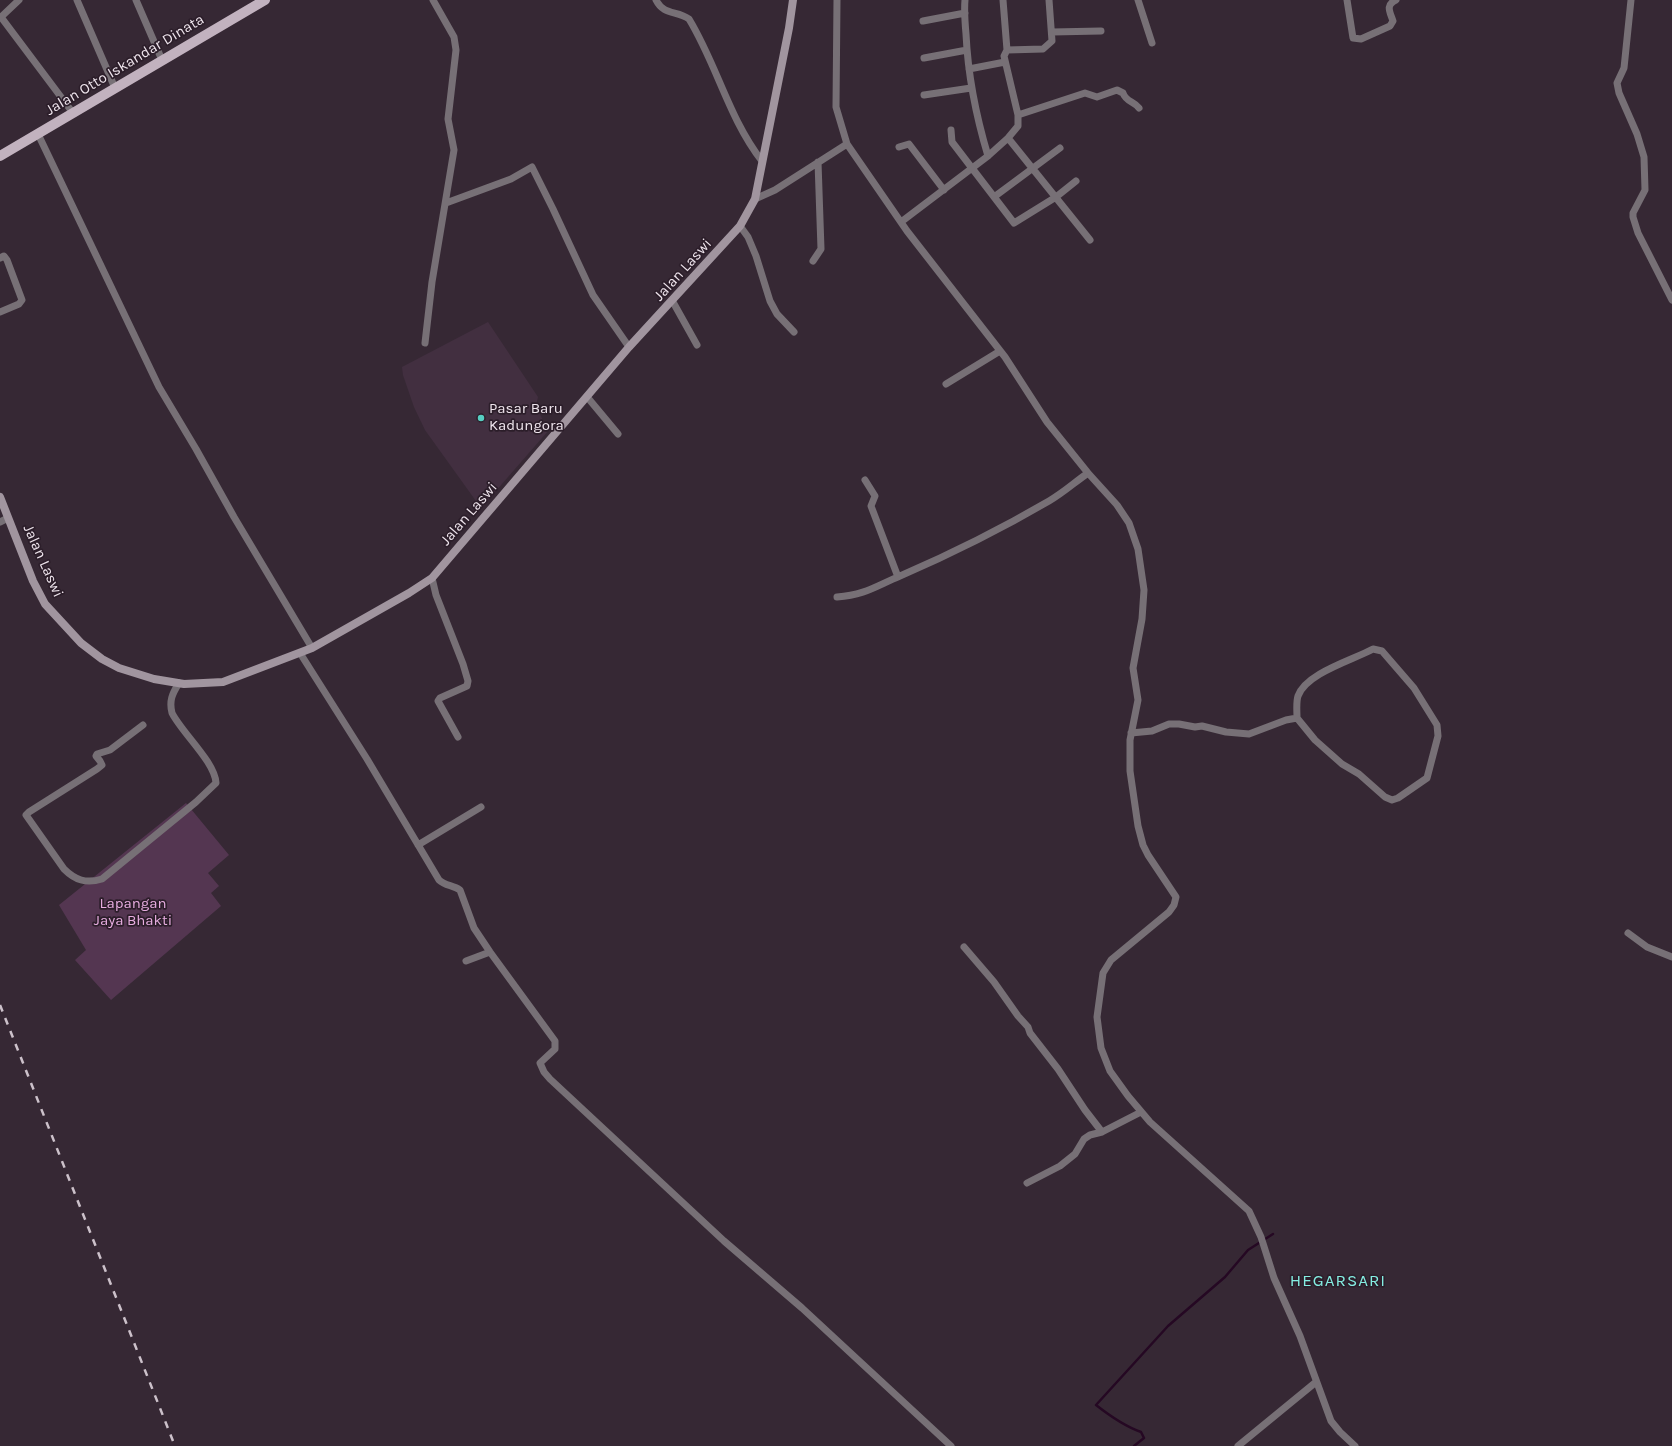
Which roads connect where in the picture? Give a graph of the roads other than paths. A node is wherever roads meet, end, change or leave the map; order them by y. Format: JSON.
{"nodes":[{"id":1,"x":19,"y":0,"type":"edge"},
{"id":2,"x":77,"y":0,"type":"edge"},
{"id":3,"x":136,"y":0,"type":"edge"},
{"id":4,"x":265,"y":0,"type":"edge"},
{"id":5,"x":433,"y":0,"type":"edge"},
{"id":6,"x":656,"y":0,"type":"edge"},
{"id":7,"x":793,"y":0,"type":"edge"},
{"id":8,"x":838,"y":0,"type":"edge"},
{"id":9,"x":965,"y":0,"type":"edge"},
{"id":10,"x":1003,"y":0,"type":"edge"},
{"id":11,"x":1049,"y":0,"type":"edge"},
{"id":12,"x":1138,"y":0,"type":"edge"},
{"id":13,"x":1347,"y":0,"type":"edge"},
{"id":14,"x":1396,"y":0,"type":"edge"},
{"id":15,"x":1631,"y":0,"type":"edge"},
{"id":16,"x":965,"y":13,"type":"junction"},
{"id":17,"x":1,"y":18,"type":"edge"},
{"id":18,"x":923,"y":21,"type":"dead end"},
{"id":19,"x":1102,"y":31,"type":"dead end"},
{"id":20,"x":1052,"y":32,"type":"junction"},
{"id":21,"x":1152,"y":43,"type":"dead end"},
{"id":22,"x":967,"y":50,"type":"junction"},
{"id":23,"x":1007,"y":50,"type":"junction"},
{"id":24,"x":924,"y":58,"type":"dead end"},
{"id":25,"x":162,"y":60,"type":"junction"},
{"id":26,"x":1005,"y":62,"type":"junction"},
{"id":27,"x":969,"y":69,"type":"junction"},
{"id":28,"x":115,"y":88,"type":"junction"},
{"id":29,"x":971,"y":88,"type":"junction"},
{"id":30,"x":924,"y":96,"type":"dead end"},
{"id":31,"x":1139,"y":108,"type":"dead end"},
{"id":32,"x":72,"y":113,"type":"junction"},
{"id":33,"x":1018,"y":115,"type":"junction"},
{"id":34,"x":951,"y":130,"type":"dead end"},
{"id":35,"x":38,"y":134,"type":"junction"},
{"id":36,"x":1008,"y":138,"type":"junction"},
{"id":37,"x":847,"y":144,"type":"junction"},
{"id":38,"x":899,"y":147,"type":"dead end"},
{"id":39,"x":1060,"y":148,"type":"dead end"},
{"id":40,"x":0,"y":156,"type":"edge"},
{"id":41,"x":988,"y":156,"type":"junction"},
{"id":42,"x":762,"y":161,"type":"junction"},
{"id":43,"x":818,"y":162,"type":"junction"},
{"id":44,"x":972,"y":168,"type":"junction"},
{"id":45,"x":1032,"y":168,"type":"junction"},
{"id":46,"x":1076,"y":181,"type":"dead end"},
{"id":47,"x":944,"y":190,"type":"junction"},
{"id":48,"x":994,"y":197,"type":"junction"},
{"id":49,"x":1056,"y":197,"type":"junction"},
{"id":50,"x":755,"y":198,"type":"junction"},
{"id":51,"x":446,"y":203,"type":"junction"},
{"id":52,"x":901,"y":222,"type":"junction"},
{"id":53,"x":740,"y":226,"type":"junction"},
{"id":54,"x":1090,"y":240,"type":"dead end"},
{"id":55,"x":0,"y":258,"type":"edge"},
{"id":56,"x":813,"y":261,"type":"dead end"},
{"id":57,"x":1672,"y":300,"type":"edge"},
{"id":58,"x":673,"y":302,"type":"junction"},
{"id":59,"x":0,"y":312,"type":"edge"},
{"id":60,"x":794,"y":332,"type":"dead end"},
{"id":61,"x":425,"y":343,"type":"dead end"},
{"id":62,"x":696,"y":345,"type":"dead end"},
{"id":63,"x":629,"y":347,"type":"junction"},
{"id":64,"x":1000,"y":351,"type":"junction"},
{"id":65,"x":946,"y":384,"type":"dead end"},
{"id":66,"x":588,"y":398,"type":"junction"},
{"id":67,"x":618,"y":434,"type":"dead end"},
{"id":68,"x":1088,"y":473,"type":"junction"},
{"id":69,"x":865,"y":480,"type":"dead end"},
{"id":70,"x":0,"y":497,"type":"edge"},
{"id":71,"x":8,"y":518,"type":"junction"},
{"id":72,"x":0,"y":522,"type":"edge"},
{"id":73,"x":898,"y":577,"type":"junction"},
{"id":74,"x":432,"y":578,"type":"junction"},
{"id":75,"x":837,"y":596,"type":"dead end"},
{"id":76,"x":312,"y":648,"type":"junction"},
{"id":77,"x":300,"y":653,"type":"junction"},
{"id":78,"x":179,"y":683,"type":"junction"},
{"id":79,"x":1297,"y":718,"type":"junction"},
{"id":80,"x":142,"y":725,"type":"dead end"},
{"id":81,"x":1131,"y":733,"type":"junction"},
{"id":82,"x":458,"y":737,"type":"dead end"},
{"id":83,"x":481,"y":807,"type":"dead end"},
{"id":84,"x":418,"y":845,"type":"junction"},
{"id":85,"x":1628,"y":933,"type":"dead end"},
{"id":86,"x":964,"y":947,"type":"dead end"},
{"id":87,"x":490,"y":952,"type":"junction"},
{"id":88,"x":1672,"y":957,"type":"edge"},
{"id":89,"x":466,"y":961,"type":"dead end"},
{"id":90,"x":1140,"y":1112,"type":"junction"},
{"id":91,"x":1102,"y":1132,"type":"junction"},
{"id":92,"x":1027,"y":1183,"type":"dead end"},
{"id":93,"x":1316,"y":1382,"type":"junction"},
{"id":94,"x":951,"y":1446,"type":"edge"},
{"id":95,"x":1238,"y":1446,"type":"edge"},
{"id":96,"x":1355,"y":1446,"type":"edge"}],
"edges":[{"from":1,"to":17,"type":"street"},
{"from":2,"to":28,"type":"street"},
{"from":3,"to":25,"type":"street"},
{"from":4,"to":25,"type":"main road","name":"Jalan Otto Iskandar Dinata"},
{"from":5,"to":51,"type":"street"},
{"from":6,"to":42,"type":"street"},
{"from":7,"to":42,"type":"street","name":"Jalan Laswi"},
{"from":8,"to":37,"type":"street"},
{"from":9,"to":16,"type":"street"},
{"from":10,"to":23,"type":"street"},
{"from":11,"to":20,"type":"street"},
{"from":12,"to":21,"type":"street"},
{"from":13,"to":14,"type":"street"},
{"from":15,"to":57,"type":"street"},
{"from":16,"to":18,"type":"street"},
{"from":16,"to":22,"type":"street"},
{"from":17,"to":32,"type":"street"},
{"from":19,"to":20,"type":"street"},
{"from":20,"to":23,"type":"street"},
{"from":22,"to":24,"type":"street"},
{"from":22,"to":27,"type":"street"},
{"from":23,"to":26,"type":"street"},
{"from":25,"to":28,"type":"main road","name":"Jalan Otto Iskandar Dinata"},
{"from":26,"to":27,"type":"street"},
{"from":26,"to":33,"type":"street"},
{"from":27,"to":29,"type":"street"},
{"from":28,"to":32,"type":"main road","name":"Jalan Otto Iskandar Dinata"},
{"from":29,"to":30,"type":"street"},
{"from":29,"to":41,"type":"street"},
{"from":31,"to":33,"type":"street"},
{"from":32,"to":35,"type":"main road","name":"Jalan Otto Iskandar Dinata"},
{"from":33,"to":36,"type":"street"},
{"from":34,"to":44,"type":"street"},
{"from":35,"to":40,"type":"main road","name":"Jalan Otto Iskandar Dinata"},
{"from":35,"to":76,"type":"street"},
{"from":36,"to":41,"type":"street"},
{"from":36,"to":45,"type":"street"},
{"from":37,"to":43,"type":"street"},
{"from":37,"to":52,"type":"street"},
{"from":38,"to":47,"type":"street"},
{"from":39,"to":45,"type":"street"},
{"from":41,"to":44,"type":"street"},
{"from":42,"to":50,"type":"street","name":"Jalan Laswi"},
{"from":43,"to":50,"type":"street"},
{"from":43,"to":56,"type":"street"},
{"from":44,"to":47,"type":"street"},
{"from":44,"to":48,"type":"street"},
{"from":45,"to":48,"type":"street"},
{"from":45,"to":49,"type":"street"},
{"from":46,"to":49,"type":"street"},
{"from":47,"to":52,"type":"street"},
{"from":48,"to":49,"type":"street"},
{"from":49,"to":54,"type":"street"},
{"from":50,"to":53,"type":"street","name":"Jalan Laswi"},
{"from":51,"to":61,"type":"street"},
{"from":51,"to":63,"type":"street"},
{"from":52,"to":64,"type":"street"},
{"from":53,"to":58,"type":"street","name":"Jalan Laswi"},
{"from":53,"to":60,"type":"street"},
{"from":55,"to":59,"type":"street"},
{"from":58,"to":62,"type":"street"},
{"from":58,"to":63,"type":"street","name":"Jalan Laswi"},
{"from":63,"to":66,"type":"street","name":"Jalan Laswi"},
{"from":64,"to":65,"type":"street"},
{"from":64,"to":68,"type":"street"},
{"from":66,"to":67,"type":"street"},
{"from":66,"to":74,"type":"street","name":"Jalan Laswi"},
{"from":68,"to":73,"type":"street"},
{"from":68,"to":81,"type":"street"},
{"from":69,"to":73,"type":"street"},
{"from":70,"to":71,"type":"street","name":"Jalan Laswi"},
{"from":71,"to":72,"type":"street"},
{"from":71,"to":78,"type":"street","name":"Jalan Laswi"},
{"from":73,"to":75,"type":"street"},
{"from":74,"to":76,"type":"street","name":"Jalan Laswi"},
{"from":74,"to":82,"type":"street"},
{"from":76,"to":77,"type":"street","name":"Jalan Laswi"},
{"from":77,"to":78,"type":"street","name":"Jalan Laswi"},
{"from":77,"to":84,"type":"street"},
{"from":78,"to":80,"type":"street"},
{"from":79,"to":79,"type":"street"},
{"from":79,"to":81,"type":"street"},
{"from":81,"to":90,"type":"street"},
{"from":83,"to":84,"type":"street"},
{"from":84,"to":87,"type":"street"},
{"from":85,"to":88,"type":"street"},
{"from":86,"to":91,"type":"street"},
{"from":87,"to":89,"type":"street"},
{"from":87,"to":94,"type":"street"},
{"from":90,"to":91,"type":"street"},
{"from":90,"to":93,"type":"street"},
{"from":91,"to":92,"type":"street"},
{"from":93,"to":95,"type":"street"},
{"from":93,"to":96,"type":"street"}]}
